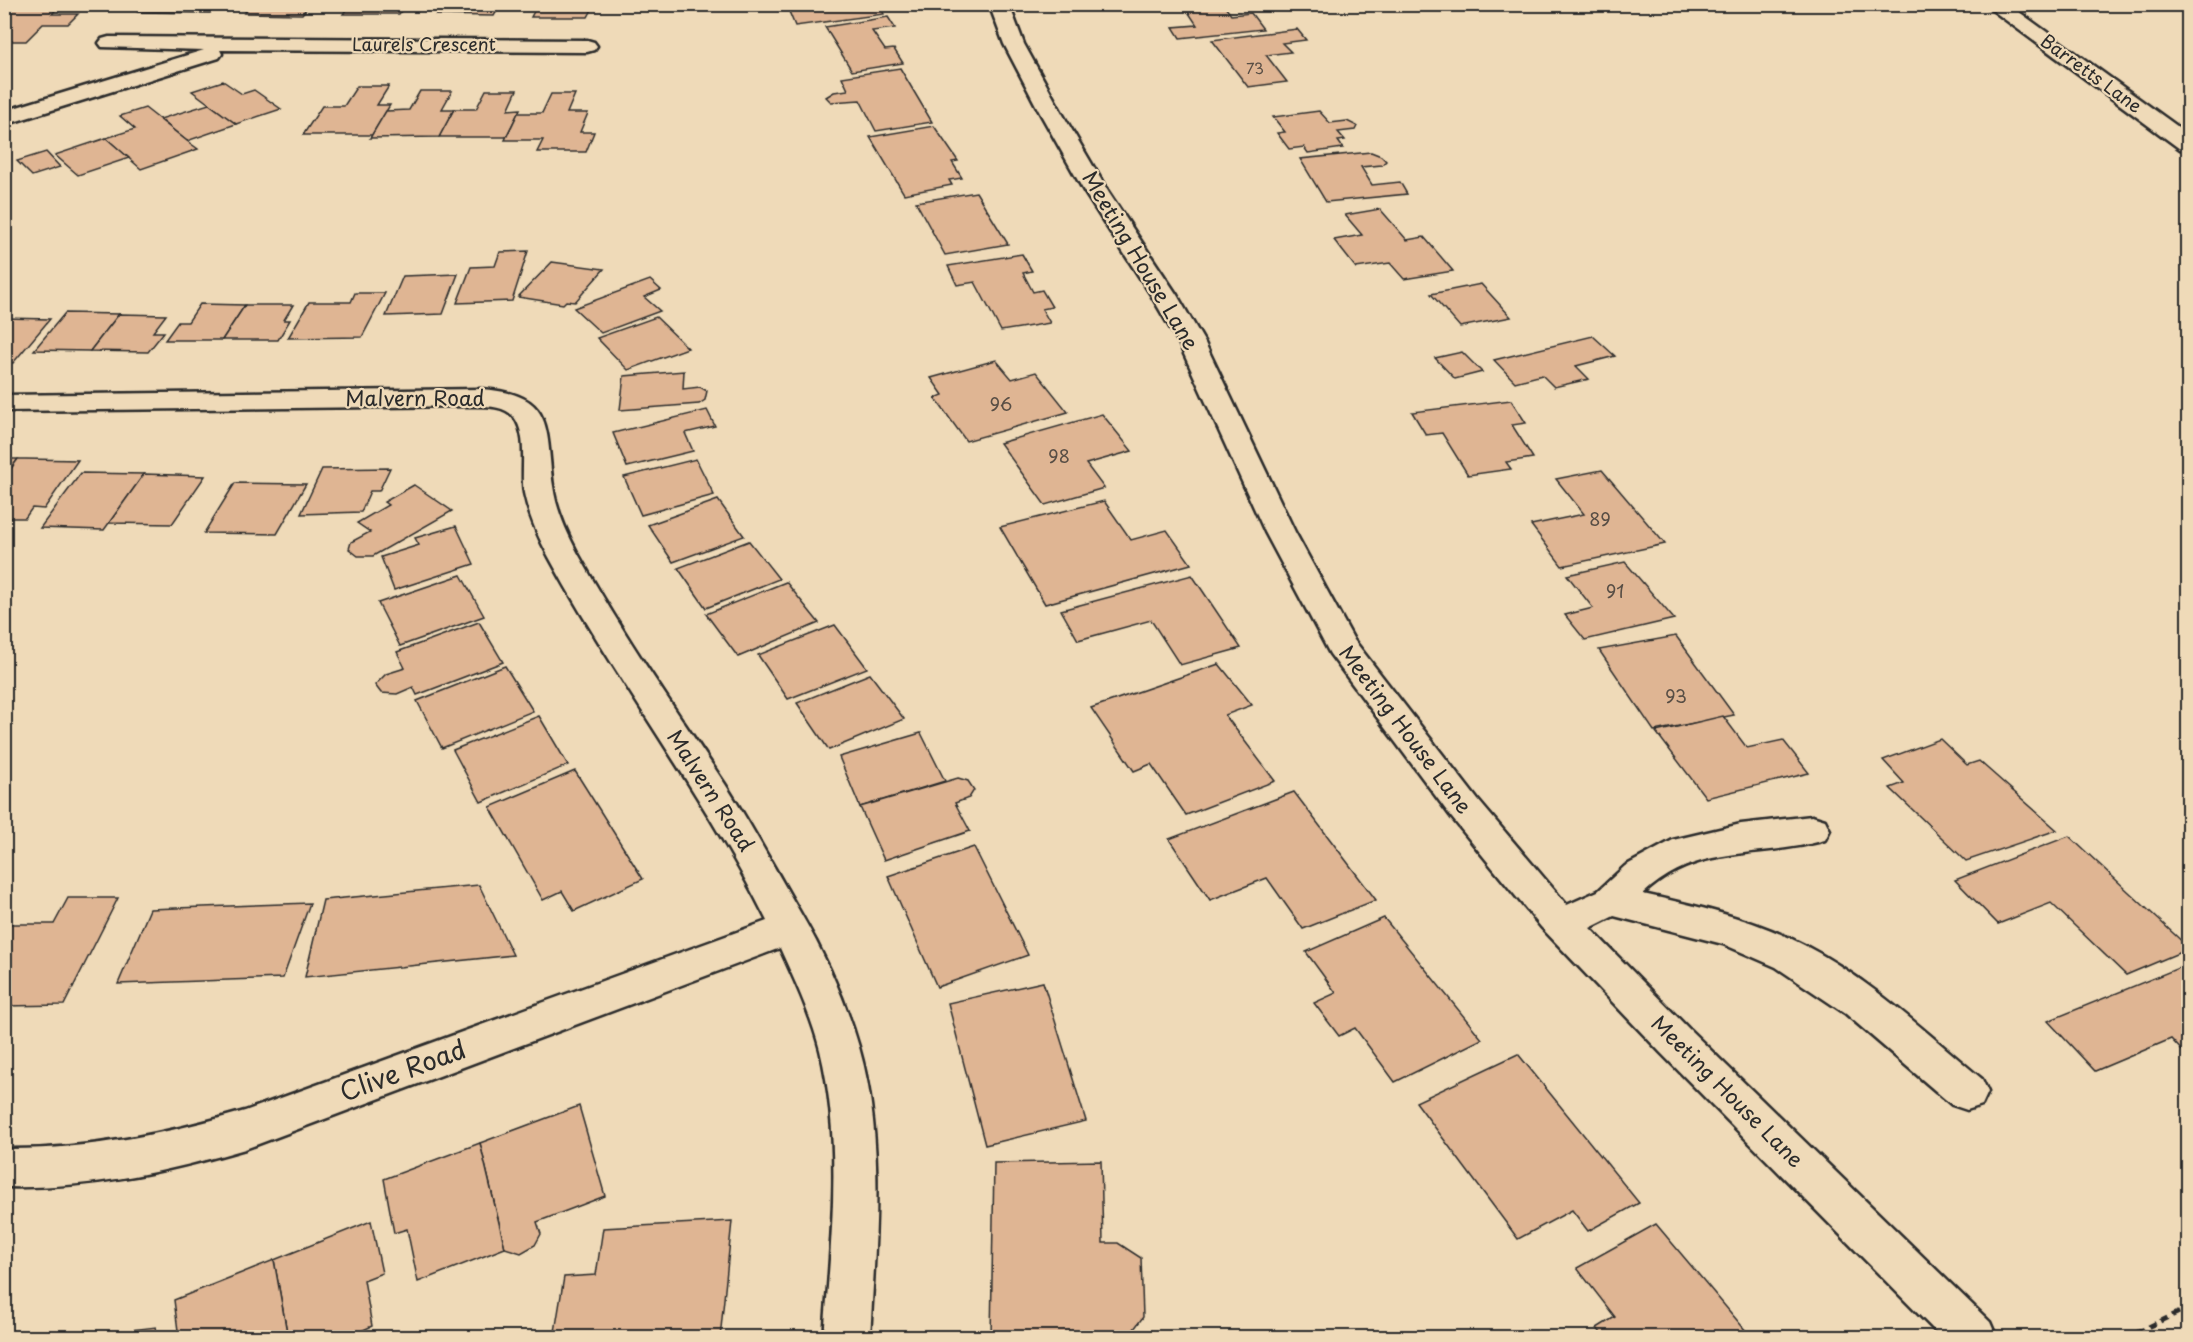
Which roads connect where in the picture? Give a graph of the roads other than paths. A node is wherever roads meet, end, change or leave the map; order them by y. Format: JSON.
{"nodes":[{"id":1,"x":999,"y":4,"type":"edge"},
{"id":2,"x":1994,"y":4,"type":"edge"},
{"id":3,"x":110,"y":43,"type":"dead end"},
{"id":4,"x":261,"y":44,"type":"junction"},
{"id":5,"x":587,"y":46,"type":"dead end"},
{"id":6,"x":4,"y":118,"type":"edge"},
{"id":7,"x":2188,"y":144,"type":"edge"},
{"id":8,"x":4,"y":403,"type":"edge"},
{"id":9,"x":1812,"y":830,"type":"dead end"},
{"id":10,"x":1611,"y":901,"type":"junction"},
{"id":11,"x":1562,"y":924,"type":"junction"},
{"id":12,"x":790,"y":928,"type":"junction"},
{"id":13,"x":1967,"y":1092,"type":"dead end"},
{"id":14,"x":4,"y":1168,"type":"edge"},
{"id":15,"x":848,"y":1338,"type":"edge"},
{"id":16,"x":1974,"y":1338,"type":"edge"}],
"edges":[{"from":1,"to":11,"type":"street","name":"Meeting House Lane"},
{"from":2,"to":7,"type":"street","name":"Barretts Lane"},
{"from":3,"to":4,"type":"street","name":"Laurels Crescent"},
{"from":4,"to":5,"type":"street","name":"Laurels Crescent"},
{"from":4,"to":6,"type":"street","name":"Laurels Crescent"},
{"from":8,"to":12,"type":"street","name":"Malvern Road"},
{"from":9,"to":10,"type":"street"},
{"from":10,"to":11,"type":"street"},
{"from":10,"to":13,"type":"street"},
{"from":11,"to":16,"type":"street","name":"Meeting House Lane"},
{"from":12,"to":14,"type":"street","name":"Clive Road"},
{"from":12,"to":15,"type":"street"}]}
